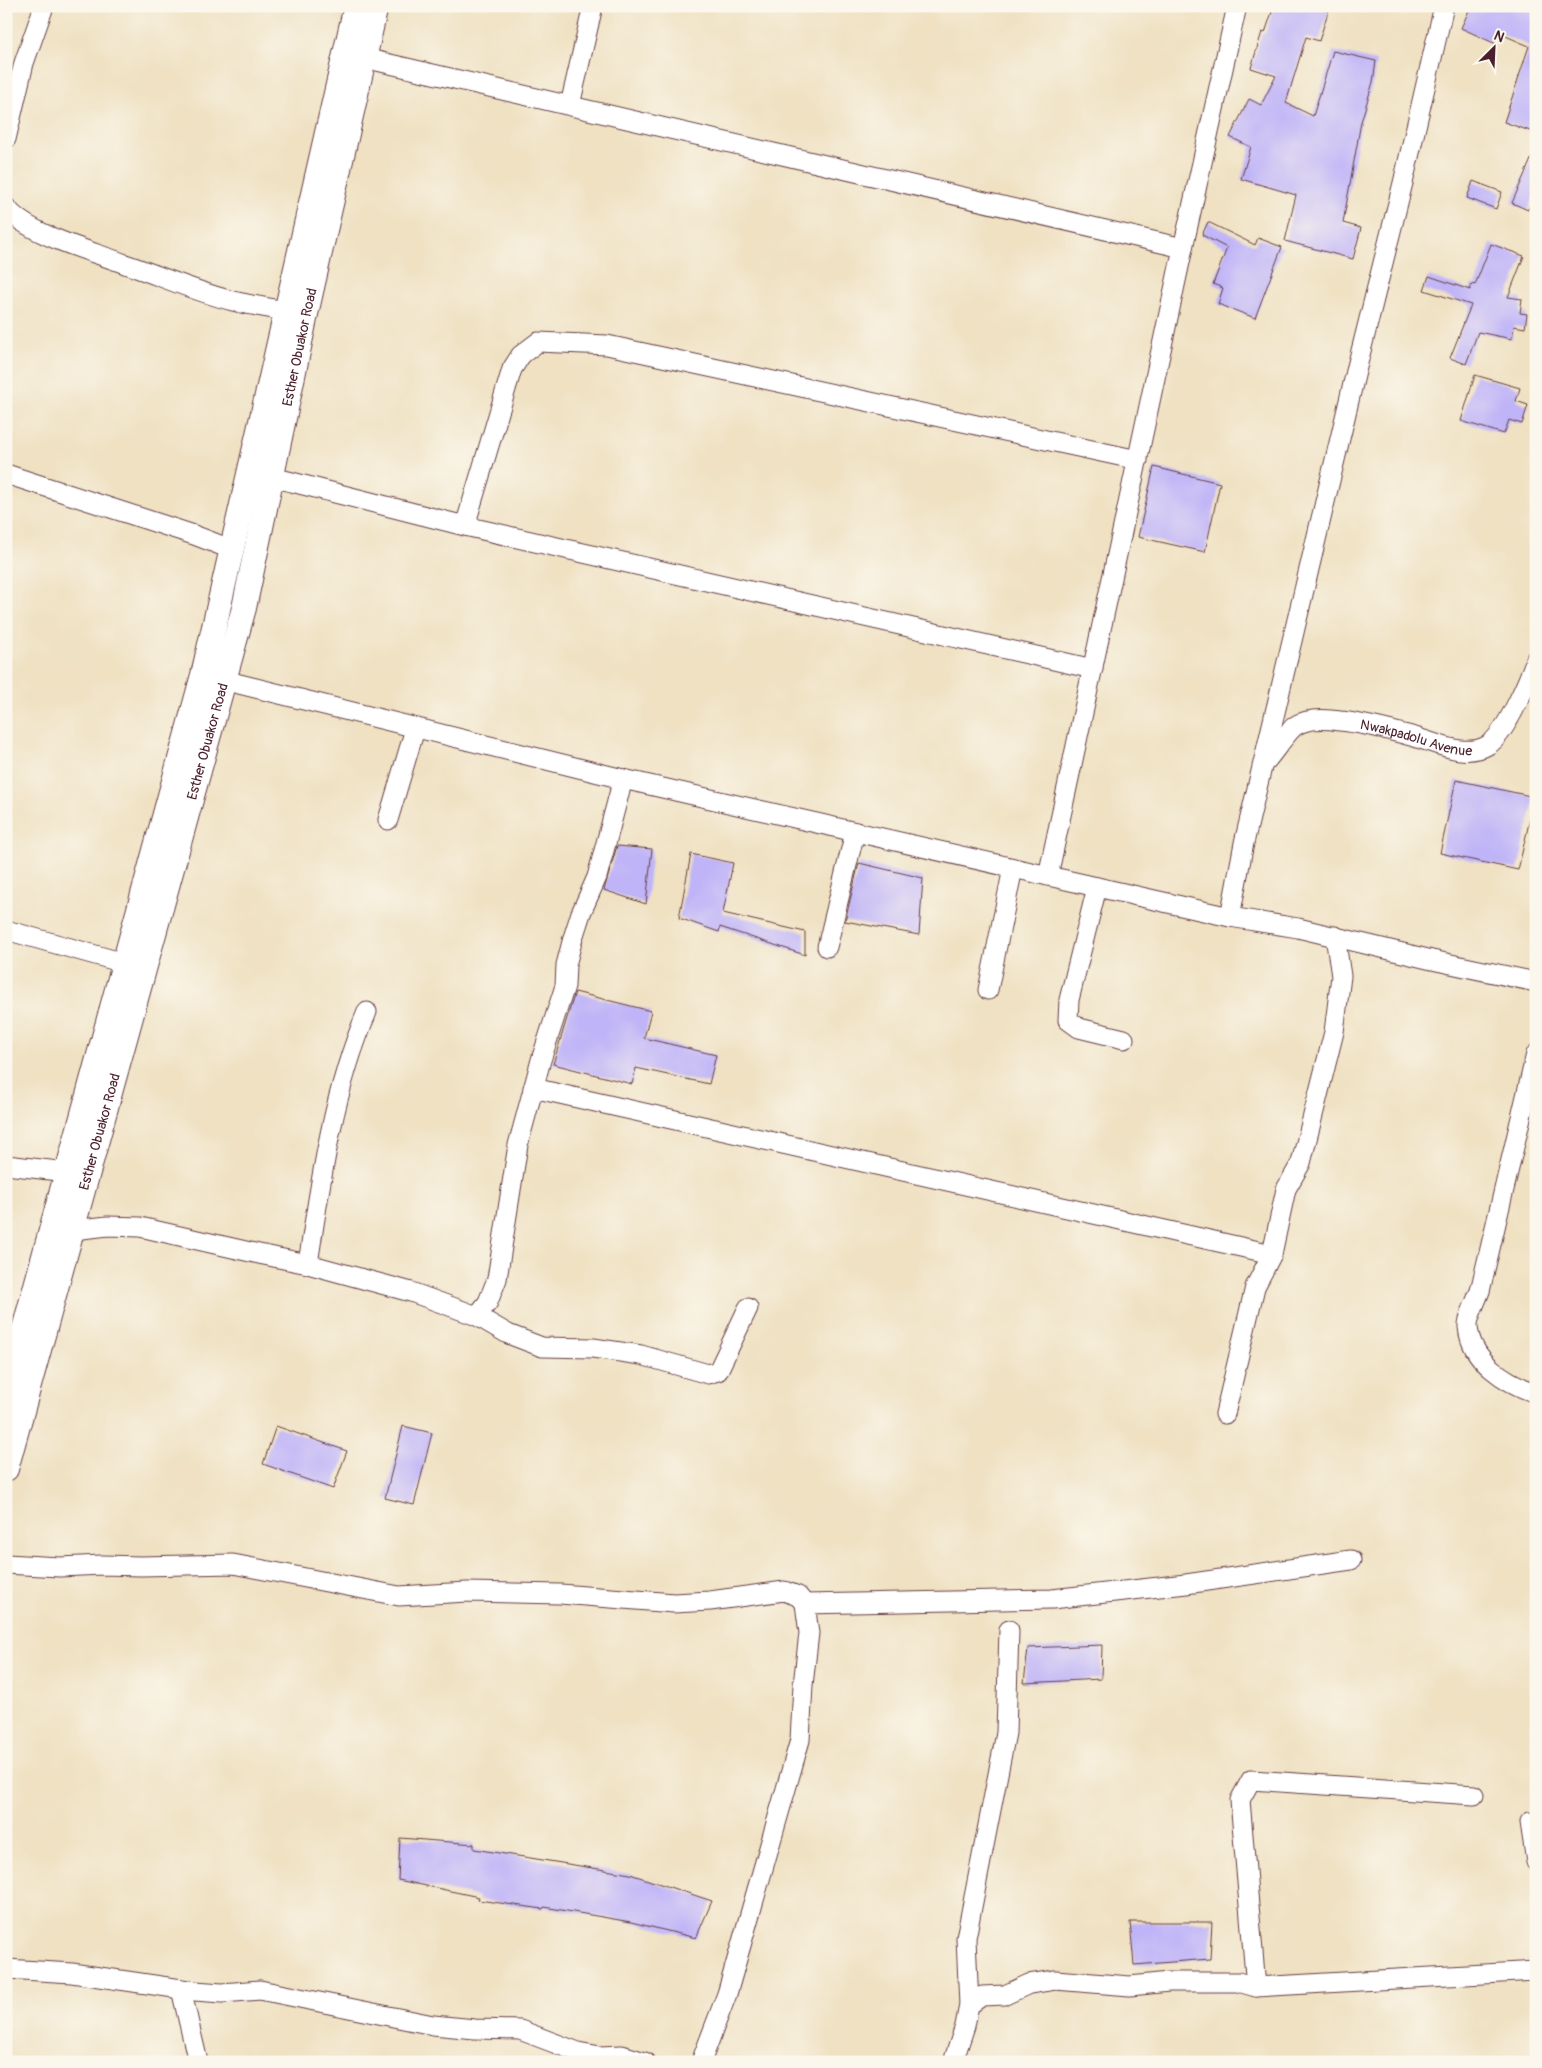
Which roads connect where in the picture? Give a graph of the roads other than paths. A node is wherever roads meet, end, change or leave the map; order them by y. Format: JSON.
{"nodes":[{"id":1,"x":44,"y":6,"type":"edge"},
{"id":2,"x":356,"y":6,"type":"edge"},
{"id":3,"x":376,"y":6,"type":"edge"},
{"id":4,"x":593,"y":6,"type":"edge"},
{"id":5,"x":1238,"y":6,"type":"edge"},
{"id":6,"x":1444,"y":6,"type":"edge"},
{"id":7,"x":364,"y":58,"type":"junction"},
{"id":8,"x":570,"y":104,"type":"junction"},
{"id":9,"x":6,"y":139,"type":"edge"},
{"id":10,"x":6,"y":207,"type":"edge"},
{"id":11,"x":1183,"y":248,"type":"junction"},
{"id":12,"x":286,"y":311,"type":"junction"},
{"id":13,"x":1138,"y":460,"type":"junction"},
{"id":14,"x":6,"y":474,"type":"edge"},
{"id":15,"x":272,"y":476,"type":"junction"},
{"id":16,"x":465,"y":526,"type":"junction"},
{"id":17,"x":233,"y":550,"type":"junction"},
{"id":18,"x":1536,"y":659,"type":"edge"},
{"id":19,"x":1093,"y":669,"type":"junction"},
{"id":20,"x":213,"y":678,"type":"junction"},
{"id":21,"x":415,"y":729,"type":"junction"},
{"id":22,"x":1264,"y":764,"type":"junction"},
{"id":23,"x":623,"y":780,"type":"junction"},
{"id":24,"x":388,"y":820,"type":"dead end"},
{"id":25,"x":855,"y":832,"type":"junction"},
{"id":26,"x":1013,"y":868,"type":"junction"},
{"id":27,"x":1048,"y":876,"type":"junction"},
{"id":28,"x":1096,"y":887,"type":"junction"},
{"id":29,"x":1230,"y":917,"type":"junction"},
{"id":30,"x":6,"y":930,"type":"edge"},
{"id":31,"x":1335,"y":936,"type":"junction"},
{"id":32,"x":826,"y":947,"type":"dead end"},
{"id":33,"x":124,"y":963,"type":"junction"},
{"id":34,"x":1534,"y":982,"type":"edge"},
{"id":35,"x":988,"y":990,"type":"dead end"},
{"id":36,"x":1536,"y":1000,"type":"edge"},
{"id":37,"x":367,"y":1012,"type":"dead end"},
{"id":38,"x":1124,"y":1039,"type":"dead end"},
{"id":39,"x":1536,"y":1054,"type":"edge"},
{"id":40,"x":533,"y":1088,"type":"junction"},
{"id":41,"x":6,"y":1165,"type":"edge"},
{"id":42,"x":67,"y":1172,"type":"junction"},
{"id":43,"x":73,"y":1230,"type":"junction"},
{"id":44,"x":1272,"y":1254,"type":"junction"},
{"id":45,"x":308,"y":1264,"type":"junction"},
{"id":46,"x":748,"y":1308,"type":"dead end"},
{"id":47,"x":478,"y":1316,"type":"junction"},
{"id":48,"x":1536,"y":1393,"type":"edge"},
{"id":49,"x":6,"y":1395,"type":"edge"},
{"id":50,"x":1225,"y":1414,"type":"dead end"},
{"id":51,"x":7,"y":1464,"type":"edge"},
{"id":52,"x":1350,"y":1560,"type":"dead end"},
{"id":53,"x":6,"y":1564,"type":"edge"},
{"id":54,"x":805,"y":1604,"type":"junction"},
{"id":55,"x":1009,"y":1630,"type":"dead end"},
{"id":56,"x":1474,"y":1796,"type":"dead end"},
{"id":57,"x":1530,"y":1822,"type":"dead end"},
{"id":58,"x":1536,"y":1862,"type":"edge"},
{"id":59,"x":6,"y":1969,"type":"edge"},
{"id":60,"x":1536,"y":1971,"type":"edge"},
{"id":61,"x":1256,"y":1987,"type":"junction"},
{"id":62,"x":181,"y":1989,"type":"junction"},
{"id":63,"x":969,"y":2005,"type":"junction"},
{"id":64,"x":702,"y":2057,"type":"edge"},
{"id":65,"x":198,"y":2062,"type":"edge"},
{"id":66,"x":645,"y":2062,"type":"edge"},
{"id":67,"x":684,"y":2062,"type":"edge"},
{"id":68,"x":954,"y":2062,"type":"edge"}],
"edges":[{"from":1,"to":9,"type":"street"},
{"from":2,"to":12,"type":"street","name":"Esther Obuakor Road"},
{"from":3,"to":7,"type":"street","name":"Esther Obuakor Road"},
{"from":4,"to":8,"type":"street"},
{"from":5,"to":11,"type":"street"},
{"from":6,"to":22,"type":"street"},
{"from":7,"to":8,"type":"street"},
{"from":7,"to":15,"type":"street","name":"Esther Obuakor Road"},
{"from":8,"to":11,"type":"street"},
{"from":10,"to":12,"type":"street"},
{"from":11,"to":13,"type":"street"},
{"from":12,"to":17,"type":"street","name":"Esther Obuakor Road"},
{"from":13,"to":16,"type":"street"},
{"from":13,"to":19,"type":"street"},
{"from":14,"to":17,"type":"street"},
{"from":15,"to":16,"type":"street"},
{"from":15,"to":20,"type":"street","name":"Esther Obuakor Road"},
{"from":16,"to":19,"type":"street"},
{"from":17,"to":20,"type":"street","name":"Esther Obuakor Road"},
{"from":18,"to":22,"type":"street","name":"Nwakpadolu Avenue"},
{"from":19,"to":27,"type":"street"},
{"from":20,"to":21,"type":"street"},
{"from":20,"to":33,"type":"street","name":"Esther Obuakor Road"},
{"from":20,"to":43,"type":"street","name":"Esther Obuakor Road"},
{"from":21,"to":23,"type":"street"},
{"from":21,"to":24,"type":"street"},
{"from":22,"to":29,"type":"street"},
{"from":23,"to":25,"type":"street"},
{"from":23,"to":40,"type":"street"},
{"from":25,"to":26,"type":"street"},
{"from":25,"to":32,"type":"street"},
{"from":26,"to":27,"type":"street"},
{"from":26,"to":35,"type":"street"},
{"from":27,"to":28,"type":"street"},
{"from":28,"to":29,"type":"street"},
{"from":28,"to":38,"type":"street"},
{"from":29,"to":31,"type":"street"},
{"from":30,"to":33,"type":"street"},
{"from":31,"to":34,"type":"street"},
{"from":31,"to":44,"type":"street"},
{"from":33,"to":42,"type":"street","name":"Esther Obuakor Road"},
{"from":34,"to":36,"type":"street"},
{"from":37,"to":45,"type":"street"},
{"from":39,"to":48,"type":"street"},
{"from":40,"to":44,"type":"street"},
{"from":40,"to":47,"type":"street"},
{"from":41,"to":42,"type":"street"},
{"from":42,"to":49,"type":"street","name":"Esther Obuakor Road"},
{"from":43,"to":45,"type":"street"},
{"from":43,"to":51,"type":"street","name":"Esther Obuakor Road"},
{"from":44,"to":50,"type":"street"},
{"from":45,"to":47,"type":"street"},
{"from":46,"to":47,"type":"street"},
{"from":52,"to":54,"type":"street"},
{"from":53,"to":54,"type":"street"},
{"from":54,"to":64,"type":"street"},
{"from":55,"to":63,"type":"street"},
{"from":56,"to":61,"type":"street"},
{"from":57,"to":58,"type":"street"},
{"from":59,"to":62,"type":"street"},
{"from":60,"to":61,"type":"street"},
{"from":61,"to":63,"type":"street"},
{"from":62,"to":65,"type":"street"},
{"from":62,"to":66,"type":"street"},
{"from":63,"to":68,"type":"street"},
{"from":64,"to":67,"type":"street"}]}
